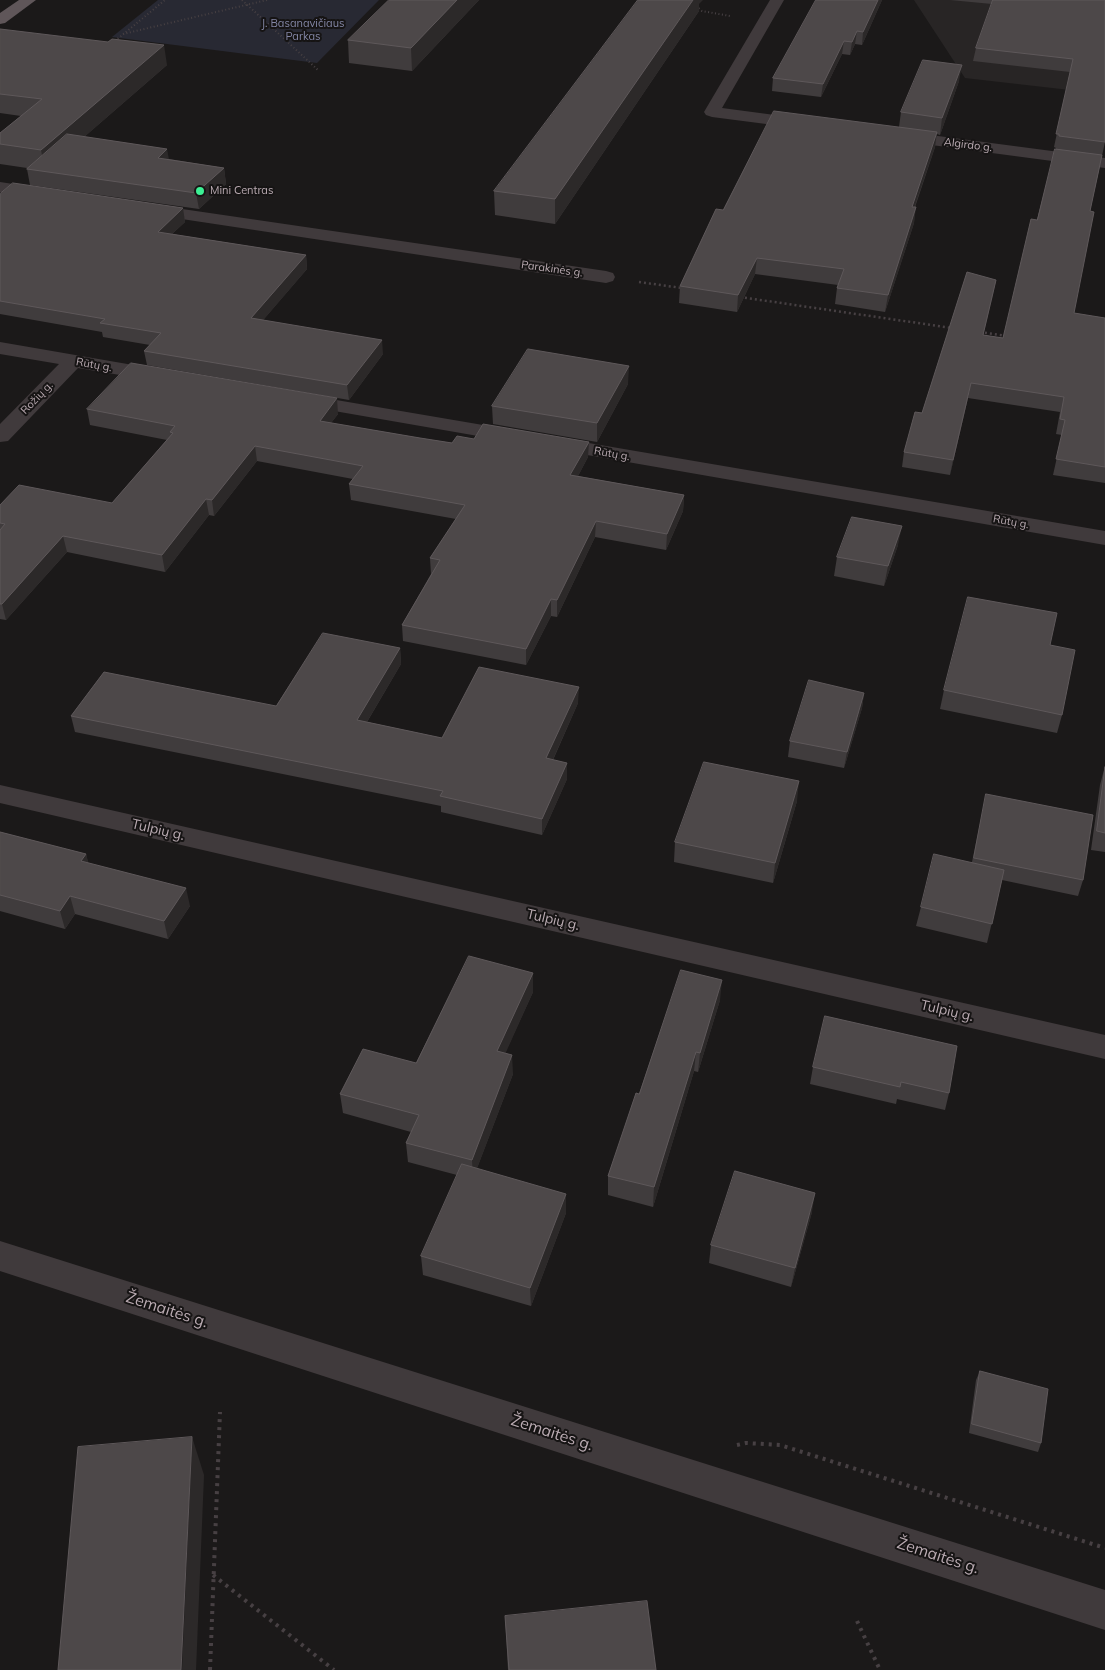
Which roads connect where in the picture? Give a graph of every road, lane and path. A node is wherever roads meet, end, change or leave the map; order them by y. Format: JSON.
{"nodes":[{"id":1,"x":29,"y":0,"type":"edge"},
{"id":2,"x":165,"y":0,"type":"edge"},
{"id":3,"x":242,"y":0,"type":"edge"},
{"id":4,"x":267,"y":0,"type":"edge"},
{"id":5,"x":777,"y":0,"type":"edge"},
{"id":6,"x":247,"y":5,"type":"junction"},
{"id":7,"x":0,"y":20,"type":"edge"},
{"id":8,"x":123,"y":34,"type":"junction"},
{"id":9,"x":112,"y":44,"type":"edge"},
{"id":10,"x":318,"y":70,"type":"dead end"},
{"id":11,"x":818,"y":126,"type":"edge"},
{"id":12,"x":886,"y":134,"type":"edge"},
{"id":13,"x":1105,"y":163,"type":"edge"},
{"id":14,"x":0,"y":187,"type":"edge"},
{"id":15,"x":59,"y":196,"type":"edge"},
{"id":16,"x":128,"y":206,"type":"edge"},
{"id":17,"x":606,"y":277,"type":"joint"},
{"id":18,"x":683,"y":288,"type":"edge"},
{"id":19,"x":732,"y":295,"type":"edge"},
{"id":20,"x":953,"y":328,"type":"edge"},
{"id":21,"x":972,"y":331,"type":"edge"},
{"id":22,"x":1010,"y":337,"type":"edge"},
{"id":23,"x":0,"y":348,"type":"edge"},
{"id":24,"x":73,"y":361,"type":"junction"},
{"id":25,"x":181,"y":380,"type":"edge"},
{"id":26,"x":279,"y":396,"type":"edge"},
{"id":27,"x":0,"y":436,"type":"edge"},
{"id":28,"x":1105,"y":538,"type":"edge"},
{"id":29,"x":0,"y":794,"type":"edge"},
{"id":30,"x":1105,"y":1047,"type":"edge"},
{"id":31,"x":0,"y":1256,"type":"edge"},
{"id":32,"x":220,"y":1412,"type":"dead end"},
{"id":33,"x":728,"y":1448,"type":"dead end"},
{"id":34,"x":1105,"y":1548,"type":"edge"},
{"id":35,"x":213,"y":1576,"type":"junction"},
{"id":36,"x":1105,"y":1610,"type":"edge"},
{"id":37,"x":857,"y":1621,"type":"dead end"},
{"id":38,"x":210,"y":1670,"type":"edge"},
{"id":39,"x":334,"y":1670,"type":"edge"},
{"id":40,"x":880,"y":1670,"type":"edge"}],
"edges":[{"from":1,"to":7,"type":"main road"},
{"from":2,"to":8,"type":"path"},
{"from":3,"to":6,"type":"path"},
{"from":4,"to":6,"type":"path"},
{"from":5,"to":11,"type":"street"},
{"from":6,"to":8,"type":"path"},
{"from":6,"to":10,"type":"path"},
{"from":8,"to":9,"type":"path"},
{"from":12,"to":13,"type":"street","name":"Algirdo g."},
{"from":14,"to":15,"type":"street"},
{"from":16,"to":17,"type":"street","name":"Parakinės g."},
{"from":17,"to":18,"type":"path"},
{"from":19,"to":20,"type":"path"},
{"from":21,"to":22,"type":"path"},
{"from":23,"to":24,"type":"street","name":"Rūtų g."},
{"from":24,"to":25,"type":"street","name":"Rūtų g."},
{"from":24,"to":27,"type":"street","name":"Rožių g."},
{"from":26,"to":28,"type":"street","name":"Rūtų g."},
{"from":29,"to":30,"type":"street","name":"Tulpių g."},
{"from":31,"to":36,"type":"street","name":"Žemaitės g."},
{"from":32,"to":35,"type":"path"},
{"from":33,"to":34,"type":"path"},
{"from":35,"to":38,"type":"path"},
{"from":35,"to":39,"type":"path"},
{"from":37,"to":40,"type":"path"}]}
